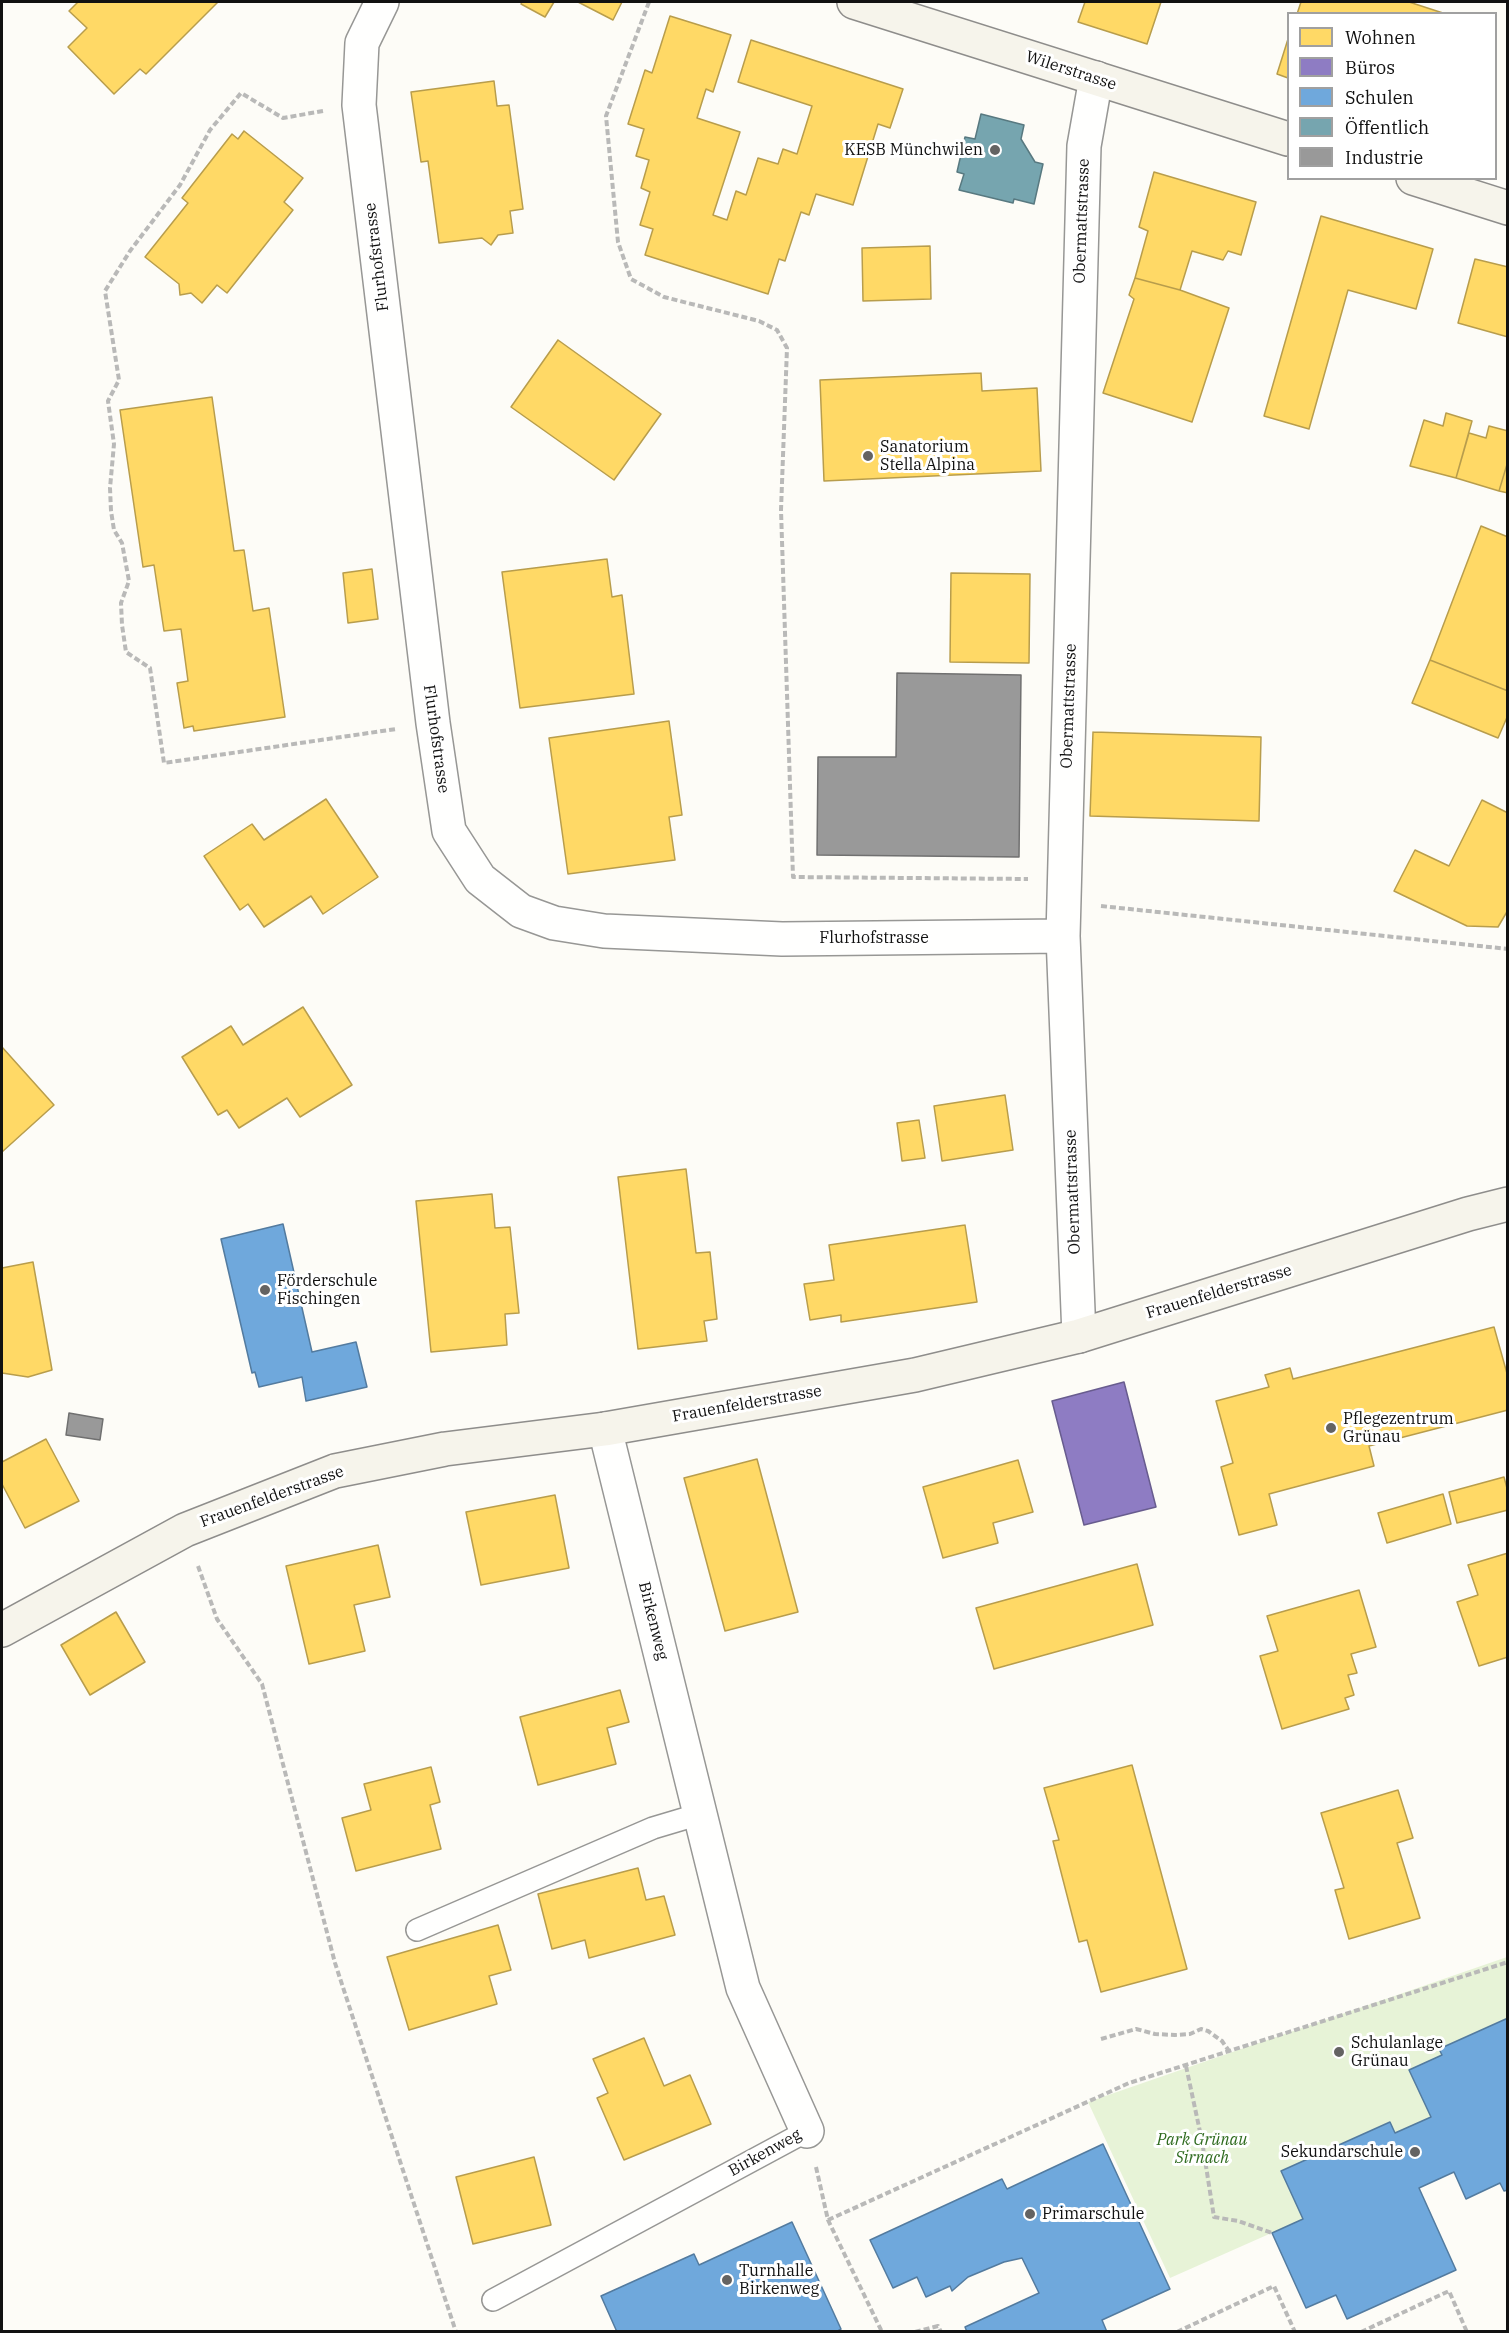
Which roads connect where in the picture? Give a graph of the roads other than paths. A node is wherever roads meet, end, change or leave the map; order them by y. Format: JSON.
{"nodes":[{"id":1,"x":382,"y":2,"type":"edge"},
{"id":2,"x":854,"y":2,"type":"edge"},
{"id":3,"x":1096,"y":78,"type":"junction"},
{"id":4,"x":1287,"y":139,"type":"edge"},
{"id":5,"x":1419,"y":180,"type":"edge"},
{"id":6,"x":1508,"y":208,"type":"edge"},
{"id":7,"x":1063,"y":936,"type":"junction"},
{"id":8,"x":1508,"y":1204,"type":"edge"},
{"id":9,"x":1079,"y":1336,"type":"junction"},
{"id":10,"x":605,"y":1429,"type":"junction"},
{"id":11,"x":2,"y":1630,"type":"edge"},
{"id":12,"x":700,"y":1814,"type":"junction"},
{"id":13,"x":417,"y":1930,"type":"dead end"},
{"id":14,"x":807,"y":2131,"type":"joint"},
{"id":15,"x":493,"y":2300,"type":"dead end"}],
"edges":[{"from":1,"to":7,"type":"street","name":"Flurhofstrasse"},
{"from":2,"to":3,"type":"street","name":"Wilerstrasse"},
{"from":3,"to":4,"type":"street","name":"Wilerstrasse"},
{"from":3,"to":7,"type":"street","name":"Obermattstrasse"},
{"from":5,"to":6,"type":"street"},
{"from":7,"to":9,"type":"street","name":"Obermattstrasse"},
{"from":8,"to":9,"type":"street","name":"Frauenfelderstrasse"},
{"from":9,"to":10,"type":"street","name":"Frauenfelderstrasse"},
{"from":10,"to":11,"type":"street","name":"Frauenfelderstrasse"},
{"from":10,"to":12,"type":"street","name":"Birkenweg"},
{"from":12,"to":13,"type":"lane"},
{"from":12,"to":14,"type":"street","name":"Birkenweg"},
{"from":14,"to":15,"type":"lane","name":"Birkenweg"}]}
